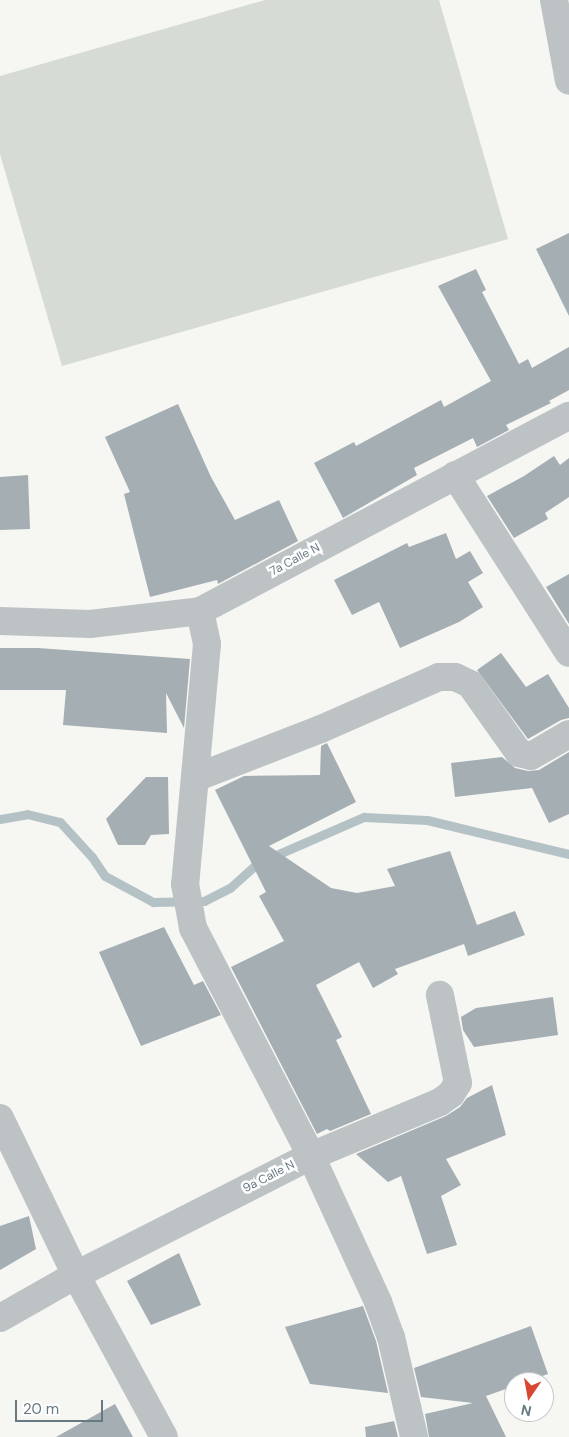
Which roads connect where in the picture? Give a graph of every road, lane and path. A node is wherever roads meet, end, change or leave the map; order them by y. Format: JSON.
{"nodes":[{"id":1,"x":554,"y":0,"type":"edge"},
{"id":2,"x":569,"y":81,"type":"edge"},
{"id":3,"x":569,"y":416,"type":"edge"},
{"id":4,"x":455,"y":475,"type":"junction"},
{"id":5,"x":200,"y":611,"type":"junction"},
{"id":6,"x":0,"y":621,"type":"edge"},
{"id":7,"x":569,"y":653,"type":"edge"},
{"id":8,"x":569,"y":734,"type":"edge"},
{"id":9,"x":195,"y":778,"type":"junction"},
{"id":10,"x":440,"y":995,"type":"dead end"},
{"id":11,"x":0,"y":1118,"type":"edge"},
{"id":12,"x":311,"y":1156,"type":"junction"},
{"id":13,"x":76,"y":1275,"type":"junction"},
{"id":14,"x":0,"y":1318,"type":"edge"},
{"id":15,"x":164,"y":1437,"type":"edge"},
{"id":16,"x":414,"y":1437,"type":"edge"}],
"edges":[{"from":1,"to":2,"type":"street"},
{"from":3,"to":4,"type":"street","name":"7a Calle N"},
{"from":4,"to":5,"type":"street","name":"7a Calle N"},
{"from":4,"to":7,"type":"street"},
{"from":5,"to":6,"type":"street","name":"7a Calle N"},
{"from":5,"to":9,"type":"street"},
{"from":8,"to":9,"type":"street"},
{"from":9,"to":12,"type":"street"},
{"from":10,"to":12,"type":"street","name":"9a Calle N"},
{"from":11,"to":13,"type":"street"},
{"from":12,"to":13,"type":"street","name":"9a Calle N"},
{"from":12,"to":16,"type":"street"},
{"from":13,"to":14,"type":"street","name":"9a Calle N"},
{"from":13,"to":15,"type":"street"}]}
